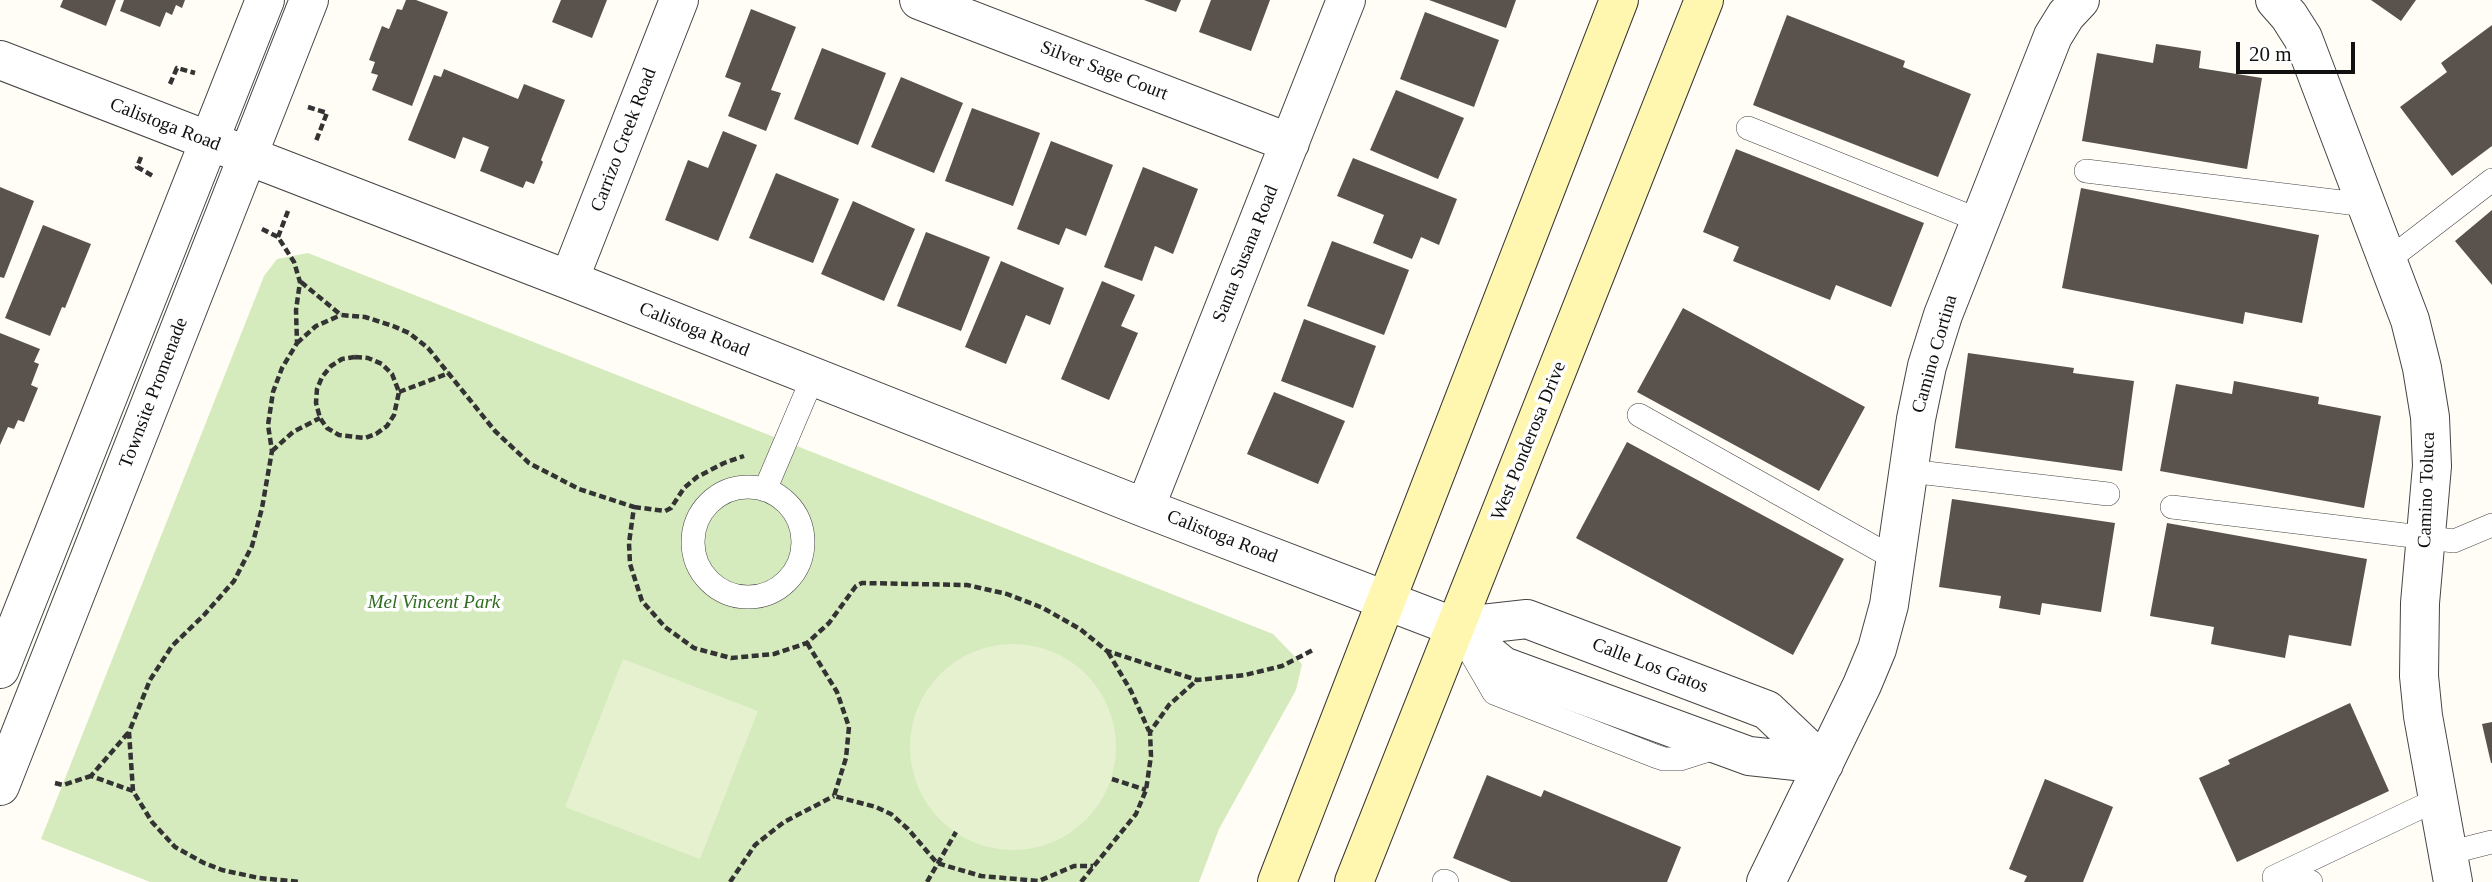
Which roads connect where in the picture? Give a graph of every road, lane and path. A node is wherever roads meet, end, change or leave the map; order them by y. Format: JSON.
{"nodes":[{"id":1,"x":265,"y":0,"type":"edge"},
{"id":2,"x":309,"y":0,"type":"edge"},
{"id":3,"x":679,"y":0,"type":"edge"},
{"id":4,"x":919,"y":0,"type":"edge"},
{"id":5,"x":1346,"y":0,"type":"edge"},
{"id":6,"x":1619,"y":0,"type":"edge"},
{"id":7,"x":1704,"y":0,"type":"edge"},
{"id":8,"x":2080,"y":0,"type":"edge"},
{"id":9,"x":2275,"y":0,"type":"edge"},
{"id":10,"x":0,"y":60,"type":"edge"},
{"id":11,"x":1748,"y":128,"type":"dead end"},
{"id":12,"x":210,"y":142,"type":"junction"},
{"id":13,"x":1290,"y":143,"type":"junction"},
{"id":14,"x":247,"y":157,"type":"junction"},
{"id":15,"x":2086,"y":171,"type":"dead end"},
{"id":16,"x":2492,"y":180,"type":"edge"},
{"id":17,"x":2367,"y":205,"type":"junction"},
{"id":18,"x":1980,"y":220,"type":"junction"},
{"id":19,"x":278,"y":236,"type":"dead end"},
{"id":20,"x":2388,"y":261,"type":"junction"},
{"id":21,"x":569,"y":281,"type":"junction"},
{"id":22,"x":300,"y":282,"type":"junction"},
{"id":23,"x":341,"y":315,"type":"junction"},
{"id":24,"x":296,"y":343,"type":"junction"},
{"id":25,"x":449,"y":373,"type":"junction"},
{"id":26,"x":813,"y":377,"type":"junction"},
{"id":27,"x":399,"y":392,"type":"junction"},
{"id":28,"x":1639,"y":415,"type":"dead end"},
{"id":29,"x":320,"y":418,"type":"junction"},
{"id":30,"x":750,"y":448,"type":"dead end"},
{"id":31,"x":272,"y":451,"type":"junction"},
{"id":32,"x":1909,"y":471,"type":"junction"},
{"id":33,"x":765,"y":490,"type":"junction"},
{"id":34,"x":2108,"y":494,"type":"dead end"},
{"id":35,"x":2172,"y":507,"type":"dead end"},
{"id":36,"x":634,"y":508,"type":"junction"},
{"id":37,"x":1145,"y":508,"type":"junction"},
{"id":38,"x":2492,"y":525,"type":"edge"},
{"id":39,"x":2426,"y":538,"type":"junction"},
{"id":40,"x":1897,"y":560,"type":"junction"},
{"id":41,"x":1388,"y":600,"type":"junction"},
{"id":42,"x":1455,"y":627,"type":"junction"},
{"id":43,"x":807,"y":643,"type":"junction"},
{"id":44,"x":1315,"y":649,"type":"dead end"},
{"id":45,"x":1107,"y":651,"type":"junction"},
{"id":46,"x":0,"y":669,"type":"edge"},
{"id":47,"x":1197,"y":680,"type":"junction"},
{"id":48,"x":129,"y":732,"type":"junction"},
{"id":49,"x":1150,"y":732,"type":"junction"},
{"id":50,"x":1824,"y":764,"type":"junction"},
{"id":51,"x":91,"y":776,"type":"junction"},
{"id":52,"x":1111,"y":779,"type":"dead end"},
{"id":53,"x":55,"y":783,"type":"dead end"},
{"id":54,"x":0,"y":786,"type":"edge"},
{"id":55,"x":1146,"y":790,"type":"junction"},
{"id":56,"x":133,"y":791,"type":"junction"},
{"id":57,"x":834,"y":796,"type":"junction"},
{"id":58,"x":2438,"y":799,"type":"junction"},
{"id":59,"x":956,"y":832,"type":"dead end"},
{"id":60,"x":2492,"y":842,"type":"edge"},
{"id":61,"x":937,"y":863,"type":"junction"},
{"id":62,"x":1093,"y":866,"type":"junction"},
{"id":63,"x":2450,"y":867,"type":"edge"},
{"id":64,"x":301,"y":882,"type":"edge"},
{"id":65,"x":730,"y":882,"type":"edge"},
{"id":66,"x":927,"y":882,"type":"edge"},
{"id":67,"x":1039,"y":882,"type":"edge"},
{"id":68,"x":1081,"y":882,"type":"edge"},
{"id":69,"x":1277,"y":882,"type":"edge"},
{"id":70,"x":1354,"y":882,"type":"edge"},
{"id":71,"x":1766,"y":882,"type":"edge"},
{"id":72,"x":2311,"y":882,"type":"edge"}],
"edges":[{"from":1,"to":12,"type":"street","name":"Townsite Promenade"},
{"from":2,"to":14,"type":"street","name":"Townsite Promenade"},
{"from":3,"to":21,"type":"street","name":"Carrizo Creek Road"},
{"from":4,"to":13,"type":"street","name":"Silver Sage Court"},
{"from":5,"to":13,"type":"street","name":"Santa Susana Road"},
{"from":6,"to":41,"type":"main road"},
{"from":7,"to":42,"type":"main road","name":"West Ponderosa Drive"},
{"from":8,"to":18,"type":"street","name":"Camino Cortina"},
{"from":9,"to":17,"type":"street","name":"Camino Toluca"},
{"from":10,"to":12,"type":"street","name":"Calistoga Road"},
{"from":11,"to":18,"type":"lane"},
{"from":12,"to":14,"type":"street","name":"Calistoga Road"},
{"from":12,"to":46,"type":"street","name":"Townsite Promenade"},
{"from":13,"to":37,"type":"street","name":"Santa Susana Road"},
{"from":14,"to":21,"type":"street","name":"Calistoga Road"},
{"from":14,"to":54,"type":"street","name":"Townsite Promenade"},
{"from":15,"to":17,"type":"lane"},
{"from":16,"to":20,"type":"lane"},
{"from":17,"to":20,"type":"street","name":"Camino Toluca"},
{"from":18,"to":32,"type":"street","name":"Camino Cortina"},
{"from":19,"to":22,"type":"path"},
{"from":20,"to":39,"type":"street","name":"Camino Toluca"},
{"from":21,"to":26,"type":"street","name":"Calistoga Road"},
{"from":22,"to":23,"type":"path"},
{"from":22,"to":24,"type":"path"},
{"from":23,"to":24,"type":"path"},
{"from":23,"to":25,"type":"path"},
{"from":24,"to":31,"type":"path"},
{"from":25,"to":27,"type":"path"},
{"from":25,"to":36,"type":"path"},
{"from":26,"to":33,"type":"lane"},
{"from":26,"to":37,"type":"street","name":"Calistoga Road"},
{"from":27,"to":29,"type":"path"},
{"from":27,"to":29,"type":"path"},
{"from":28,"to":40,"type":"lane"},
{"from":29,"to":31,"type":"path"},
{"from":30,"to":36,"type":"path"},
{"from":31,"to":48,"type":"path"},
{"from":32,"to":34,"type":"lane"},
{"from":32,"to":40,"type":"street","name":"Camino Cortina"},
{"from":33,"to":33,"type":"lane"},
{"from":35,"to":39,"type":"lane"},
{"from":36,"to":43,"type":"path"},
{"from":37,"to":41,"type":"street","name":"Calistoga Road"},
{"from":38,"to":39,"type":"lane"},
{"from":39,"to":58,"type":"street","name":"Camino Toluca"},
{"from":40,"to":50,"type":"street","name":"Camino Cortina"},
{"from":41,"to":42,"type":"street","name":"Calle Los Gatos"},
{"from":41,"to":69,"type":"main road"},
{"from":42,"to":50,"type":"street","name":"Calle Los Gatos"},
{"from":42,"to":50,"type":"street","name":"Calle Los Gatos"},
{"from":42,"to":70,"type":"main road","name":"West Ponderosa Drive"},
{"from":43,"to":45,"type":"path"},
{"from":43,"to":57,"type":"path"},
{"from":44,"to":47,"type":"path"},
{"from":45,"to":47,"type":"path"},
{"from":45,"to":49,"type":"path"},
{"from":47,"to":49,"type":"path"},
{"from":48,"to":51,"type":"path"},
{"from":48,"to":56,"type":"path"},
{"from":49,"to":55,"type":"path"},
{"from":50,"to":71,"type":"street"},
{"from":51,"to":53,"type":"path"},
{"from":51,"to":56,"type":"path"},
{"from":52,"to":55,"type":"path"},
{"from":55,"to":62,"type":"path"},
{"from":56,"to":64,"type":"path"},
{"from":57,"to":61,"type":"path"},
{"from":57,"to":65,"type":"path"},
{"from":58,"to":63,"type":"street","name":"Camino Toluca"},
{"from":58,"to":72,"type":"lane"},
{"from":59,"to":61,"type":"path"},
{"from":60,"to":63,"type":"lane"},
{"from":61,"to":66,"type":"path"},
{"from":61,"to":67,"type":"path"},
{"from":62,"to":67,"type":"path"},
{"from":62,"to":68,"type":"path"}]}
